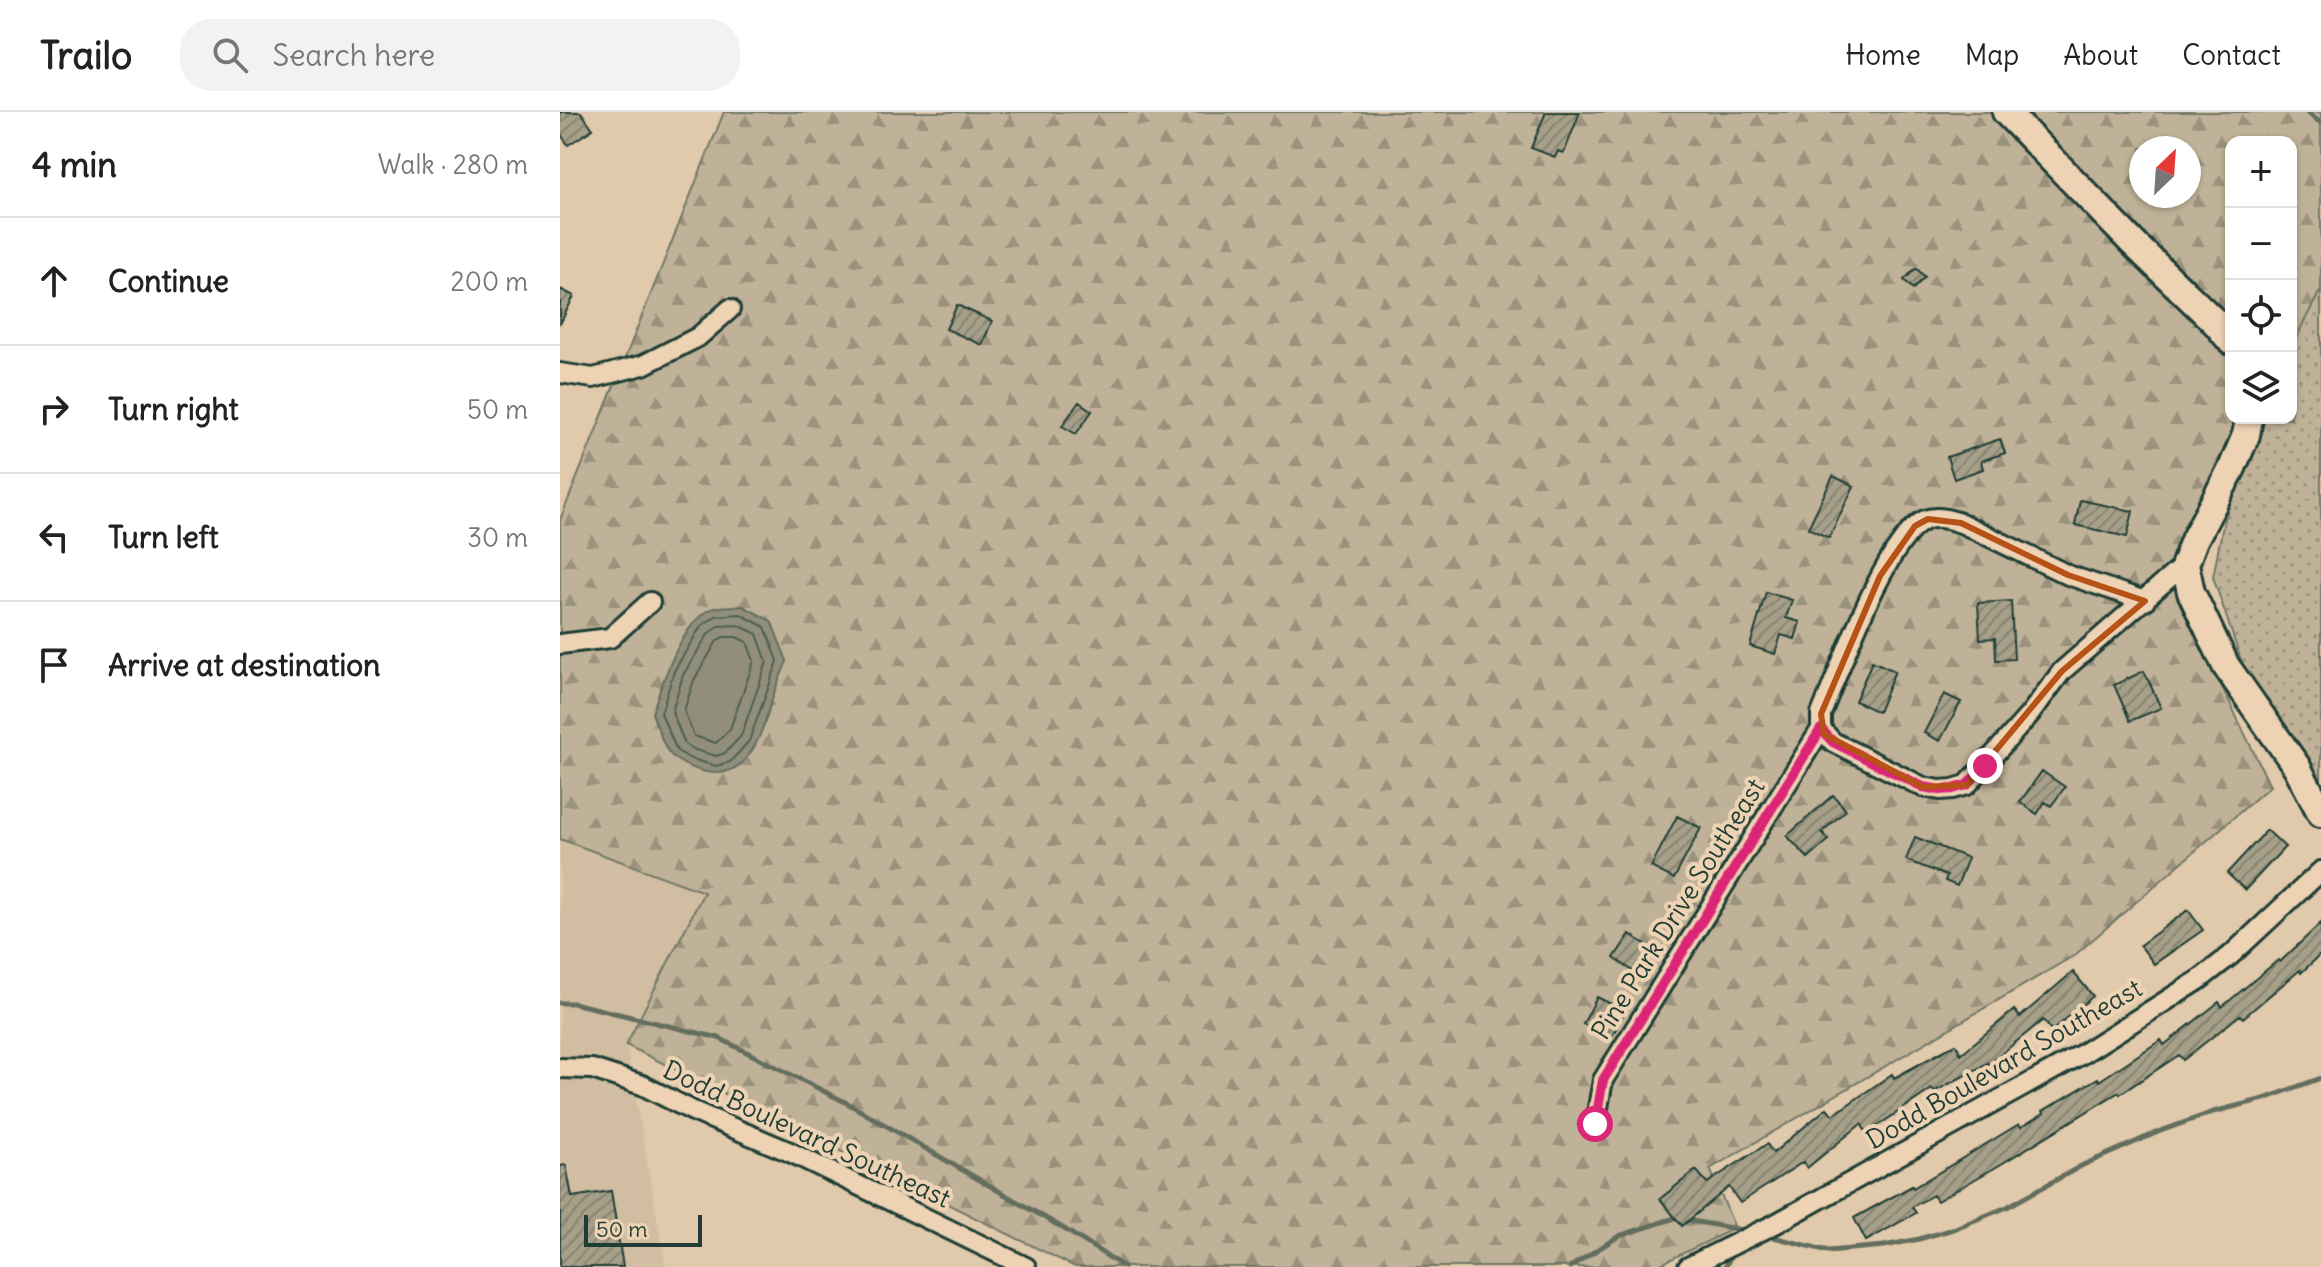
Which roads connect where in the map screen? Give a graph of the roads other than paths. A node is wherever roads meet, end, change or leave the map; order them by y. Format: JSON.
{"nodes":[{"id":1,"x":2006,"y":112,"type":"edge"},
{"id":2,"x":730,"y":309,"type":"dead end"},
{"id":3,"x":2225,"y":334,"type":"edge"},
{"id":4,"x":560,"y":373,"type":"edge"},
{"id":5,"x":2248,"y":424,"type":"edge"},
{"id":6,"x":2185,"y":564,"type":"junction"},
{"id":7,"x":2145,"y":601,"type":"junction"},
{"id":8,"x":650,"y":602,"type":"dead end"},
{"id":9,"x":560,"y":644,"type":"edge"},
{"id":10,"x":1821,"y":729,"type":"junction"},
{"id":11,"x":2321,"y":813,"type":"edge"},
{"id":12,"x":2321,"y":871,"type":"edge"},
{"id":13,"x":560,"y":1068,"type":"edge"},
{"id":14,"x":1595,"y":1124,"type":"dead end"},
{"id":15,"x":1026,"y":1267,"type":"edge"},
{"id":16,"x":1688,"y":1267,"type":"edge"}],
"edges":[{"from":1,"to":3,"type":"street"},
{"from":2,"to":4,"type":"street"},
{"from":5,"to":6,"type":"street"},
{"from":6,"to":7,"type":"street"},
{"from":6,"to":11,"type":"street"},
{"from":7,"to":10,"type":"street"},
{"from":7,"to":10,"type":"street","name":"Pine Park Drive Southeast"},
{"from":8,"to":9,"type":"street"},
{"from":10,"to":14,"type":"street","name":"Pine Park Drive Southeast"},
{"from":12,"to":16,"type":"street","name":"Dodd Boulevard Southeast"},
{"from":13,"to":15,"type":"street","name":"Dodd Boulevard Southeast"}]}
